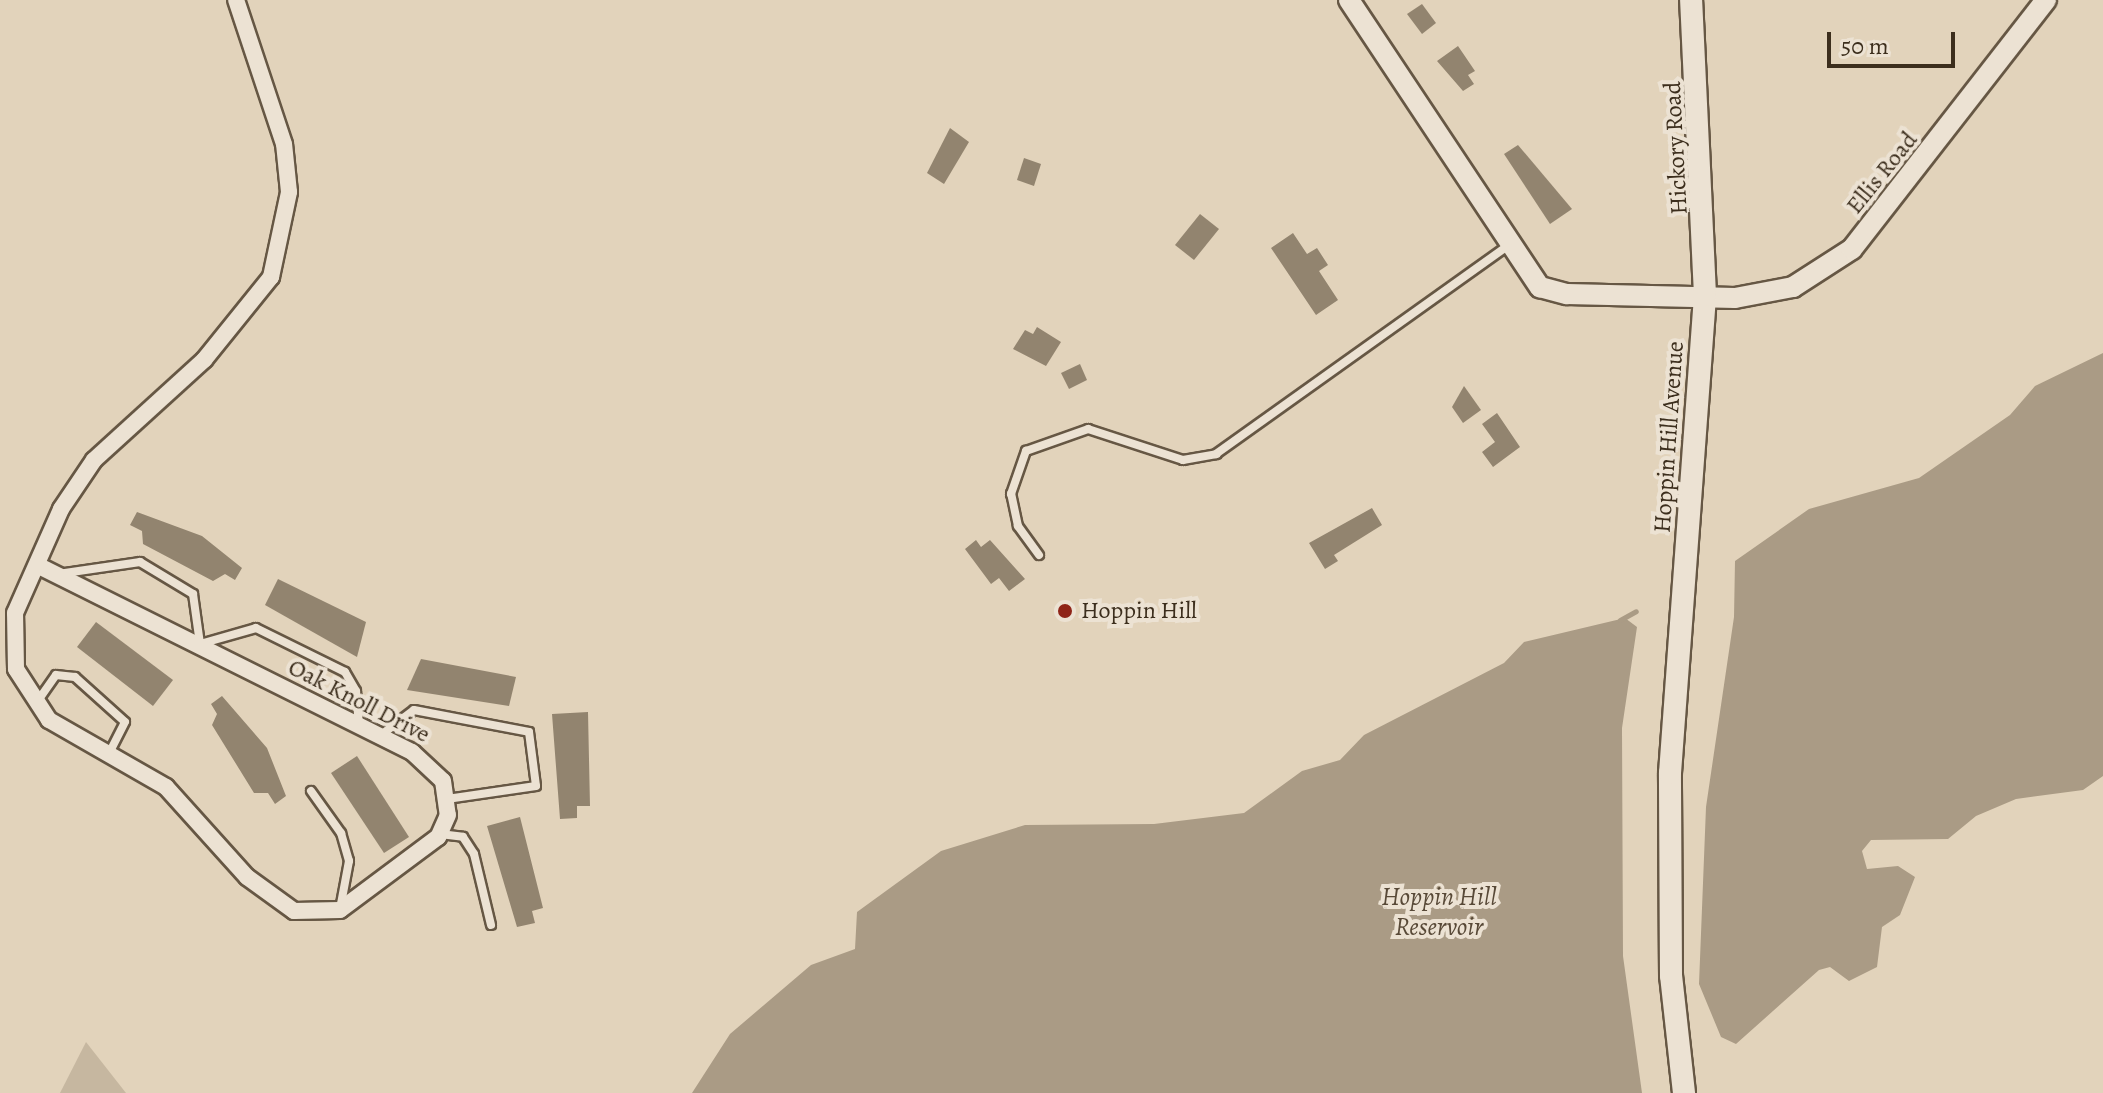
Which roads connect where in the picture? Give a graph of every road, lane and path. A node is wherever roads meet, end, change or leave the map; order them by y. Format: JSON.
{"nodes":[{"id":1,"x":236,"y":0,"type":"edge"},
{"id":2,"x":1349,"y":0,"type":"edge"},
{"id":3,"x":1691,"y":0,"type":"edge"},
{"id":4,"x":2046,"y":0,"type":"edge"},
{"id":5,"x":1510,"y":244,"type":"junction"},
{"id":6,"x":1705,"y":295,"type":"junction"},
{"id":7,"x":1039,"y":555,"type":"dead end"},
{"id":8,"x":39,"y":566,"type":"junction"},
{"id":9,"x":57,"y":574,"type":"junction"},
{"id":10,"x":200,"y":644,"type":"junction"},
{"id":11,"x":34,"y":706,"type":"junction"},
{"id":12,"x":359,"y":724,"type":"junction"},
{"id":13,"x":381,"y":736,"type":"junction"},
{"id":14,"x":108,"y":756,"type":"junction"},
{"id":15,"x":311,"y":791,"type":"dead end"},
{"id":16,"x":447,"y":799,"type":"junction"},
{"id":17,"x":439,"y":834,"type":"junction"},
{"id":18,"x":340,"y":910,"type":"junction"},
{"id":19,"x":491,"y":925,"type":"dead end"},
{"id":20,"x":1684,"y":1093,"type":"edge"}],
"edges":[{"from":1,"to":8,"type":"street"},
{"from":2,"to":5,"type":"street"},
{"from":3,"to":6,"type":"main road","name":"Hickory Road"},
{"from":4,"to":6,"type":"street","name":"Ellis Road"},
{"from":5,"to":6,"type":"street"},
{"from":5,"to":7,"type":"lane"},
{"from":6,"to":20,"type":"main road","name":"Hoppin Hill Avenue"},
{"from":8,"to":9,"type":"street","name":"Oak Knoll Drive"},
{"from":8,"to":11,"type":"street"},
{"from":9,"to":10,"type":"street","name":"Oak Knoll Drive"},
{"from":9,"to":10,"type":"lane"},
{"from":10,"to":12,"type":"street","name":"Oak Knoll Drive"},
{"from":10,"to":12,"type":"lane"},
{"from":11,"to":14,"type":"street"},
{"from":11,"to":14,"type":"lane"},
{"from":12,"to":13,"type":"street","name":"Oak Knoll Drive"},
{"from":13,"to":16,"type":"street","name":"Oak Knoll Drive"},
{"from":13,"to":16,"type":"lane"},
{"from":14,"to":18,"type":"street"},
{"from":15,"to":18,"type":"lane"},
{"from":16,"to":17,"type":"street"},
{"from":17,"to":18,"type":"street"},
{"from":17,"to":19,"type":"lane"}]}
